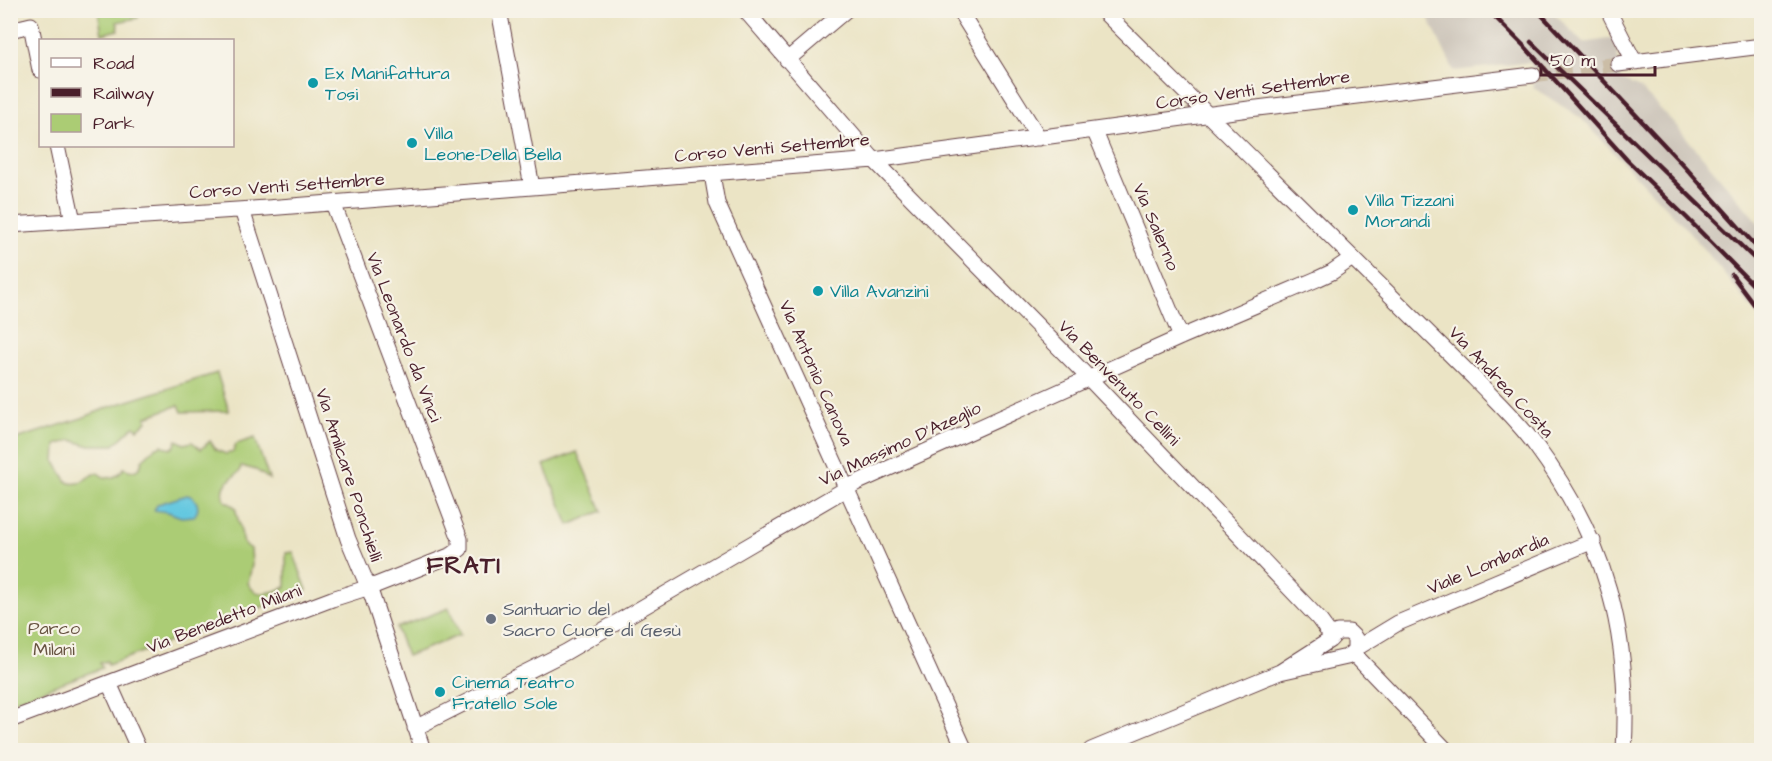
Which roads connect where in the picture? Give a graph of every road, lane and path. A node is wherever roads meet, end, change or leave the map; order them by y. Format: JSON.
{"nodes":[{"id":1,"x":499,"y":10,"type":"edge"},
{"id":2,"x":745,"y":10,"type":"edge"},
{"id":3,"x":846,"y":10,"type":"edge"},
{"id":4,"x":959,"y":10,"type":"edge"},
{"id":5,"x":1102,"y":10,"type":"edge"},
{"id":6,"x":1608,"y":10,"type":"edge"},
{"id":7,"x":10,"y":30,"type":"edge"},
{"id":8,"x":1761,"y":46,"type":"edge"},
{"id":9,"x":787,"y":60,"type":"junction"},
{"id":10,"x":1634,"y":61,"type":"junction"},
{"id":11,"x":1618,"y":64,"type":"tunnel mouth"},
{"id":12,"x":39,"y":65,"type":"edge"},
{"id":13,"x":1533,"y":75,"type":"tunnel mouth"},
{"id":14,"x":1210,"y":115,"type":"junction"},
{"id":15,"x":1095,"y":132,"type":"junction"},
{"id":16,"x":1039,"y":138,"type":"junction"},
{"id":17,"x":57,"y":147,"type":"edge"},
{"id":18,"x":874,"y":160,"type":"junction"},
{"id":19,"x":712,"y":174,"type":"junction"},
{"id":20,"x":532,"y":187,"type":"junction"},
{"id":21,"x":333,"y":203,"type":"junction"},
{"id":22,"x":242,"y":210,"type":"junction"},
{"id":23,"x":73,"y":221,"type":"junction"},
{"id":24,"x":10,"y":225,"type":"edge"},
{"id":25,"x":1352,"y":258,"type":"junction"},
{"id":26,"x":1181,"y":337,"type":"junction"},
{"id":27,"x":1089,"y":379,"type":"junction"},
{"id":28,"x":847,"y":488,"type":"junction"},
{"id":29,"x":1593,"y":542,"type":"junction"},
{"id":30,"x":452,"y":555,"type":"joint"},
{"id":31,"x":367,"y":587,"type":"junction"},
{"id":32,"x":1398,"y":623,"type":"junction"},
{"id":33,"x":1349,"y":632,"type":"junction"},
{"id":34,"x":1331,"y":639,"type":"junction"},
{"id":35,"x":1349,"y":653,"type":"junction"},
{"id":36,"x":1280,"y":672,"type":"junction"},
{"id":37,"x":109,"y":684,"type":"junction"},
{"id":38,"x":10,"y":720,"type":"edge"},
{"id":39,"x":415,"y":728,"type":"junction"},
{"id":40,"x":139,"y":750,"type":"edge"},
{"id":41,"x":423,"y":750,"type":"edge"},
{"id":42,"x":965,"y":750,"type":"edge"},
{"id":43,"x":1091,"y":750,"type":"edge"},
{"id":44,"x":1446,"y":750,"type":"edge"},
{"id":45,"x":1624,"y":750,"type":"edge"}],
"edges":[{"from":1,"to":20,"type":"street"},
{"from":2,"to":9,"type":"street","name":"Via Benvenuto Cellini"},
{"from":3,"to":9,"type":"street"},
{"from":4,"to":16,"type":"street"},
{"from":5,"to":14,"type":"street","name":"Via Andrea Costa"},
{"from":6,"to":10,"type":"street"},
{"from":7,"to":12,"type":"street"},
{"from":8,"to":10,"type":"street"},
{"from":9,"to":18,"type":"street","name":"Via Benvenuto Cellini"},
{"from":10,"to":11,"type":"street"},
{"from":13,"to":14,"type":"street","name":"Corso Venti Settembre"},
{"from":14,"to":15,"type":"street","name":"Corso Venti Settembre"},
{"from":14,"to":25,"type":"street","name":"Via Andrea Costa"},
{"from":15,"to":16,"type":"street","name":"Corso Venti Settembre"},
{"from":15,"to":26,"type":"street","name":"Via Salerno"},
{"from":16,"to":18,"type":"street","name":"Corso Venti Settembre"},
{"from":17,"to":23,"type":"street"},
{"from":18,"to":19,"type":"street","name":"Corso Venti Settembre"},
{"from":18,"to":27,"type":"street","name":"Via Benvenuto Cellini"},
{"from":19,"to":20,"type":"street","name":"Corso Venti Settembre"},
{"from":19,"to":28,"type":"street","name":"Via Antonio Canova"},
{"from":20,"to":21,"type":"street","name":"Corso Venti Settembre"},
{"from":21,"to":22,"type":"street","name":"Corso Venti Settembre"},
{"from":21,"to":30,"type":"street","name":"Via Leonardo da Vinci"},
{"from":22,"to":23,"type":"street","name":"Corso Venti Settembre"},
{"from":22,"to":31,"type":"street","name":"Via Amilcare Ponchielli"},
{"from":23,"to":24,"type":"street","name":"Corso Venti Settembre"},
{"from":25,"to":26,"type":"street","name":"Via Massimo D'Azeglio"},
{"from":25,"to":29,"type":"street","name":"Via Andrea Costa"},
{"from":26,"to":27,"type":"street","name":"Via Massimo D'Azeglio"},
{"from":27,"to":28,"type":"street","name":"Via Massimo D'Azeglio"},
{"from":27,"to":34,"type":"street","name":"Via Benvenuto Cellini"},
{"from":28,"to":39,"type":"street","name":"Via Massimo D'Azeglio"},
{"from":28,"to":42,"type":"street","name":"Via Antonio Canova"},
{"from":29,"to":32,"type":"street","name":"Viale Lombardia"},
{"from":29,"to":45,"type":"street","name":"Via Andrea Costa"},
{"from":30,"to":31,"type":"street","name":"Via Benedetto Milani"},
{"from":31,"to":37,"type":"street","name":"Via Benedetto Milani"},
{"from":31,"to":39,"type":"street","name":"Via Amilcare Ponchielli"},
{"from":32,"to":33,"type":"street","name":"Viale Lombardia"},
{"from":32,"to":35,"type":"street","name":"Viale Lombardia"},
{"from":33,"to":34,"type":"street"},
{"from":33,"to":35,"type":"street"},
{"from":34,"to":35,"type":"street"},
{"from":34,"to":36,"type":"street","name":"Viale Lombardia"},
{"from":35,"to":36,"type":"street","name":"Viale Lombardia"},
{"from":35,"to":44,"type":"street"},
{"from":36,"to":43,"type":"street","name":"Viale Lombardia"},
{"from":37,"to":38,"type":"street","name":"Via Benedetto Milani"},
{"from":37,"to":40,"type":"street"},
{"from":39,"to":41,"type":"street","name":"Via Amilcare Ponchielli"}]}
